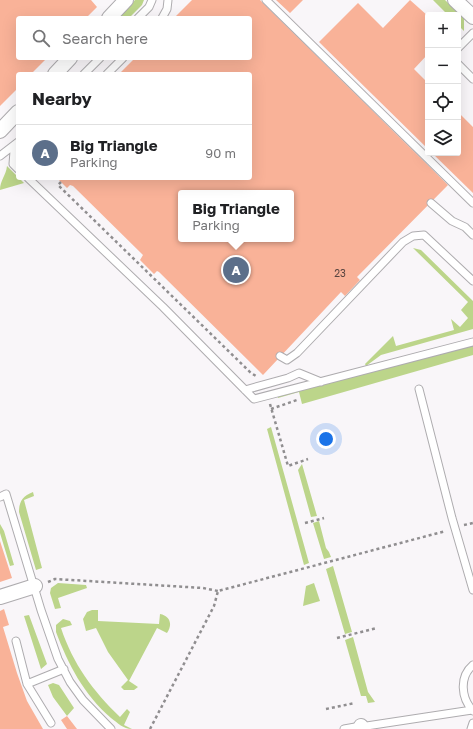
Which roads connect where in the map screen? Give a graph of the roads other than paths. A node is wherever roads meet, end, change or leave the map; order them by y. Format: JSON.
{"nodes":[{"id":1,"x":126,"y":0,"type":"edge"},
{"id":2,"x":152,"y":0,"type":"edge"},
{"id":3,"x":168,"y":0,"type":"edge"},
{"id":4,"x":266,"y":0,"type":"edge"},
{"id":5,"x":456,"y":0,"type":"edge"},
{"id":6,"x":111,"y":16,"type":"edge"},
{"id":7,"x":140,"y":16,"type":"edge"},
{"id":8,"x":163,"y":16,"type":"edge"},
{"id":9,"x":473,"y":18,"type":"edge"},
{"id":10,"x":473,"y":33,"type":"edge"},
{"id":11,"x":461,"y":45,"type":"edge"},
{"id":12,"x":68,"y":60,"type":"edge"},
{"id":13,"x":98,"y":60,"type":"edge"},
{"id":14,"x":121,"y":60,"type":"edge"},
{"id":15,"x":461,"y":67,"type":"edge"},
{"id":16,"x":57,"y":72,"type":"edge"},
{"id":17,"x":86,"y":72,"type":"edge"},
{"id":18,"x":109,"y":72,"type":"edge"},
{"id":19,"x":473,"y":79,"type":"edge"},
{"id":20,"x":16,"y":114,"type":"edge"},
{"id":21,"x":0,"y":131,"type":"edge"},
{"id":22,"x":16,"y":144,"type":"edge"},
{"id":23,"x":16,"y":148,"type":"edge"},
{"id":24,"x":0,"y":156,"type":"edge"},
{"id":25,"x":16,"y":167,"type":"edge"},
{"id":26,"x":36,"y":182,"type":"edge"},
{"id":27,"x":431,"y":203,"type":"dead end"},
{"id":28,"x":473,"y":203,"type":"edge"},
{"id":29,"x":473,"y":235,"type":"edge"},
{"id":30,"x":473,"y":281,"type":"edge"},
{"id":31,"x":473,"y":342,"type":"edge"},
{"id":32,"x":280,"y":356,"type":"dead end"},
{"id":33,"x":321,"y":382,"type":"junction"},
{"id":34,"x":418,"y":389,"type":"dead end"},
{"id":35,"x":245,"y":390,"type":"junction"},
{"id":36,"x":0,"y":497,"type":"edge"},
{"id":37,"x":35,"y":586,"type":"junction"},
{"id":38,"x":473,"y":590,"type":"edge"},
{"id":39,"x":0,"y":597,"type":"edge"},
{"id":40,"x":16,"y":641,"type":"dead end"},
{"id":41,"x":473,"y":665,"type":"edge"},
{"id":42,"x":64,"y":669,"type":"junction"},
{"id":43,"x":27,"y":684,"type":"junction"},
{"id":44,"x":472,"y":711,"type":"edge"},
{"id":45,"x":51,"y":723,"type":"dead end"},
{"id":46,"x":473,"y":723,"type":"edge"},
{"id":47,"x":360,"y":728,"type":"edge"},
{"id":48,"x":111,"y":729,"type":"edge"},
{"id":49,"x":344,"y":729,"type":"edge"},
{"id":50,"x":471,"y":729,"type":"edge"}],
"edges":[{"from":1,"to":6,"type":"street"},
{"from":2,"to":7,"type":"lane"},
{"from":3,"to":8,"type":"lane"},
{"from":4,"to":28,"type":"lane"},
{"from":5,"to":9,"type":"street"},
{"from":10,"to":11,"type":"lane"},
{"from":12,"to":16,"type":"street"},
{"from":13,"to":17,"type":"lane"},
{"from":14,"to":18,"type":"lane"},
{"from":15,"to":19,"type":"lane"},
{"from":20,"to":21,"type":"street"},
{"from":22,"to":24,"type":"lane"},
{"from":23,"to":25,"type":"lane"},
{"from":26,"to":35,"type":"lane"},
{"from":27,"to":29,"type":"lane"},
{"from":30,"to":32,"type":"lane"},
{"from":31,"to":33,"type":"lane"},
{"from":33,"to":35,"type":"lane"},
{"from":33,"to":35,"type":"lane"},
{"from":34,"to":38,"type":"lane"},
{"from":36,"to":37,"type":"lane"},
{"from":37,"to":39,"type":"street"},
{"from":37,"to":42,"type":"lane"},
{"from":40,"to":43,"type":"lane"},
{"from":41,"to":44,"type":"lane"},
{"from":42,"to":43,"type":"lane"},
{"from":42,"to":48,"type":"lane"},
{"from":43,"to":45,"type":"lane"},
{"from":44,"to":47,"type":"lane"},
{"from":46,"to":50,"type":"lane"},
{"from":47,"to":49,"type":"lane"}]}
